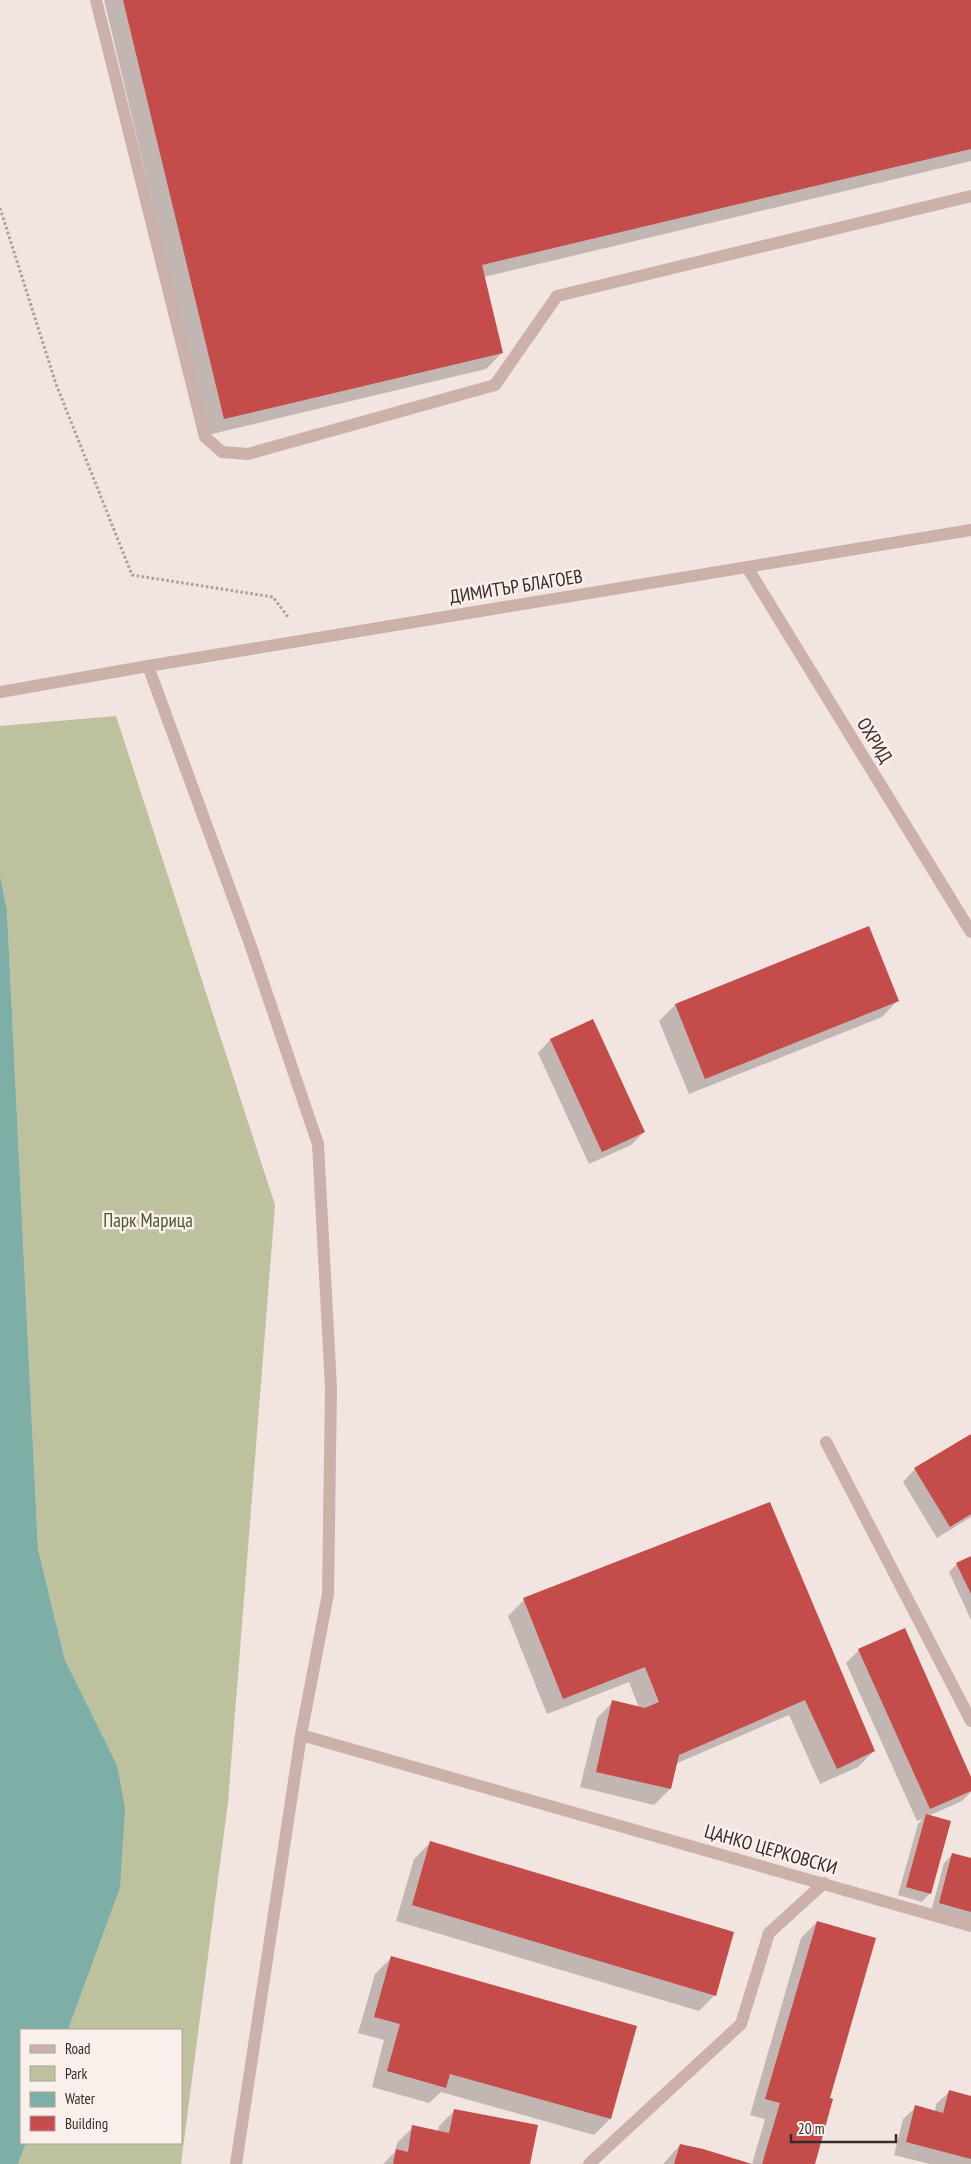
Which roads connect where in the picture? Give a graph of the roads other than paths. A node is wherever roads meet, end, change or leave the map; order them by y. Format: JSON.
{"nodes":[{"id":1,"x":96,"y":0,"type":"edge"},
{"id":2,"x":971,"y":196,"type":"edge"},
{"id":3,"x":971,"y":530,"type":"edge"},
{"id":4,"x":747,"y":567,"type":"junction"},
{"id":5,"x":148,"y":666,"type":"junction"},
{"id":6,"x":0,"y":692,"type":"edge"},
{"id":7,"x":971,"y":932,"type":"edge"},
{"id":8,"x":826,"y":1442,"type":"dead end"},
{"id":9,"x":971,"y":1720,"type":"edge"},
{"id":10,"x":301,"y":1735,"type":"junction"},
{"id":11,"x":824,"y":1883,"type":"junction"},
{"id":12,"x":971,"y":1926,"type":"edge"},
{"id":13,"x":236,"y":2164,"type":"edge"},
{"id":14,"x":590,"y":2164,"type":"edge"}],
"edges":[{"from":1,"to":2,"type":"street"},
{"from":3,"to":4,"type":"street","name":"ДИМИТЪР БЛАГОЕВ"},
{"from":4,"to":5,"type":"street","name":"ДИМИТЪР БЛАГОЕВ"},
{"from":4,"to":7,"type":"street","name":"ОХРИД"},
{"from":5,"to":6,"type":"street","name":"ДИМИТЪР БЛАГОЕВ"},
{"from":5,"to":10,"type":"street"},
{"from":8,"to":9,"type":"street"},
{"from":10,"to":11,"type":"street","name":"ЦАНКО ЦЕРКОВСКИ"},
{"from":10,"to":13,"type":"street"},
{"from":11,"to":12,"type":"street","name":"ЦАНКО ЦЕРКОВСКИ"},
{"from":11,"to":14,"type":"street"}]}
